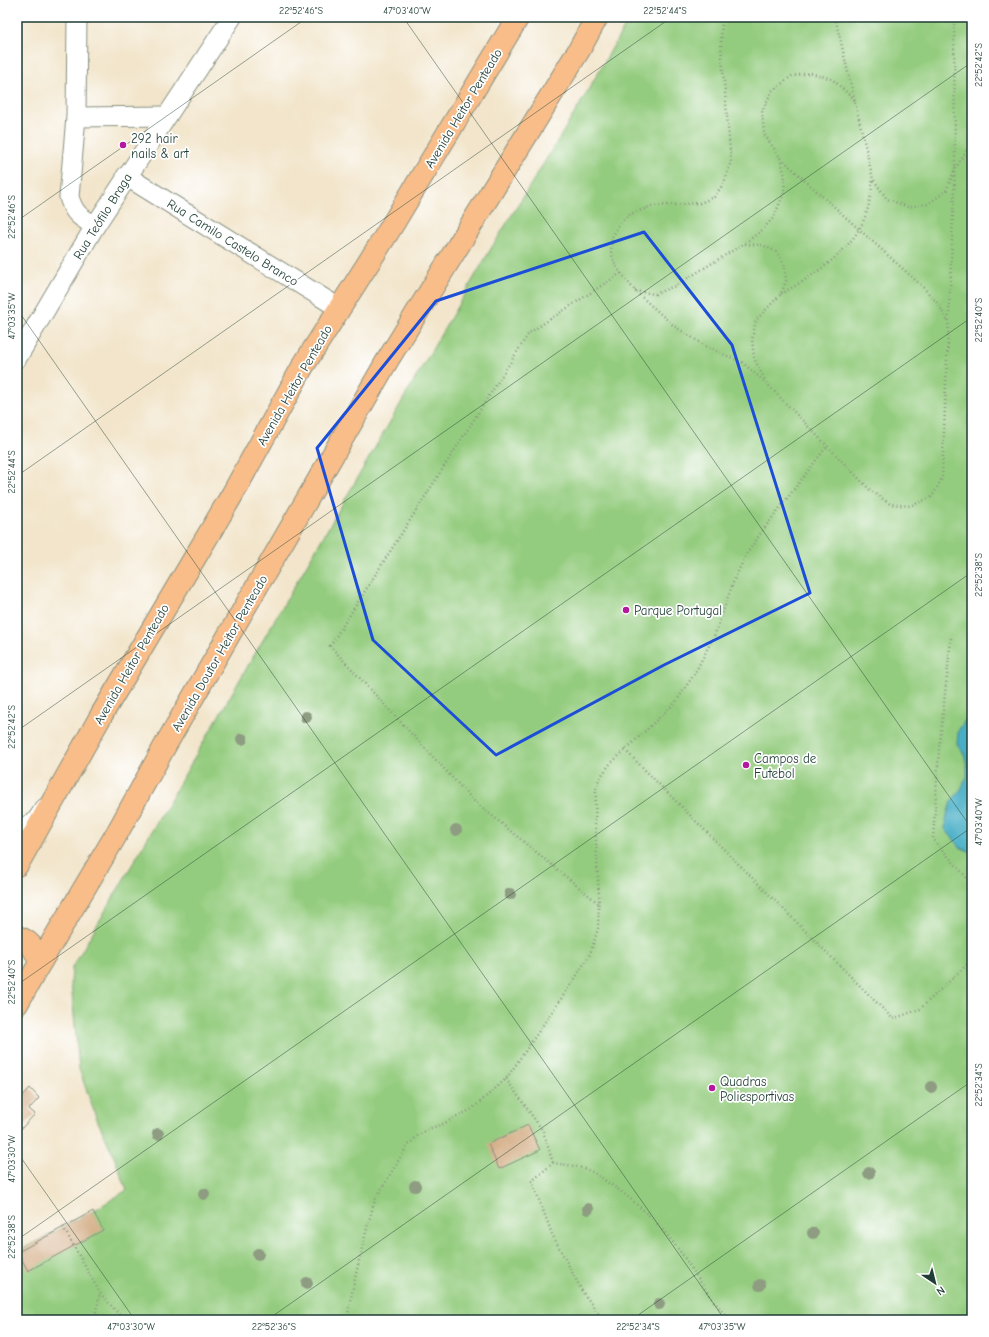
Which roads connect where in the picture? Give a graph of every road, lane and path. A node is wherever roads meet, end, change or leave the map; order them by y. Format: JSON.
{"nodes":[{"id":1,"x":77,"y":17,"type":"edge"},
{"id":2,"x":232,"y":17,"type":"edge"},
{"id":3,"x":518,"y":17,"type":"edge"},
{"id":4,"x":596,"y":17,"type":"edge"},
{"id":5,"x":722,"y":17,"type":"edge"},
{"id":6,"x":836,"y":17,"type":"edge"},
{"id":7,"x":954,"y":17,"type":"edge"},
{"id":8,"x":855,"y":100,"type":"junction"},
{"id":9,"x":167,"y":116,"type":"junction"},
{"id":10,"x":76,"y":117,"type":"junction"},
{"id":11,"x":972,"y":143,"type":"edge"},
{"id":12,"x":779,"y":156,"type":"junction"},
{"id":13,"x":955,"y":169,"type":"junction"},
{"id":14,"x":126,"y":176,"type":"junction"},
{"id":15,"x":873,"y":179,"type":"junction"},
{"id":16,"x":95,"y":226,"type":"junction"},
{"id":17,"x":859,"y":229,"type":"junction"},
{"id":18,"x":745,"y":244,"type":"junction"},
{"id":19,"x":621,"y":273,"type":"junction"},
{"id":20,"x":635,"y":291,"type":"junction"},
{"id":21,"x":781,"y":294,"type":"junction"},
{"id":22,"x":339,"y":308,"type":"junction"},
{"id":23,"x":949,"y":324,"type":"junction"},
{"id":24,"x":17,"y":358,"type":"edge"},
{"id":25,"x":767,"y":384,"type":"junction"},
{"id":26,"x":827,"y":446,"type":"junction"},
{"id":27,"x":951,"y":638,"type":"dead end"},
{"id":28,"x":625,"y":750,"type":"junction"},
{"id":29,"x":60,"y":788,"type":"junction"},
{"id":30,"x":17,"y":831,"type":"edge"},
{"id":31,"x":17,"y":865,"type":"edge"},
{"id":32,"x":972,"y":884,"type":"edge"},
{"id":33,"x":598,"y":904,"type":"junction"},
{"id":34,"x":17,"y":937,"type":"edge"},
{"id":35,"x":972,"y":960,"type":"edge"},
{"id":36,"x":41,"y":961,"type":"junction"},
{"id":37,"x":17,"y":1004,"type":"edge"},
{"id":38,"x":506,"y":1079,"type":"junction"},
{"id":39,"x":553,"y":1164,"type":"junction"},
{"id":40,"x":63,"y":1227,"type":"dead end"},
{"id":41,"x":100,"y":1292,"type":"junction"},
{"id":42,"x":94,"y":1320,"type":"edge"},
{"id":43,"x":124,"y":1320,"type":"edge"},
{"id":44,"x":348,"y":1320,"type":"edge"},
{"id":45,"x":603,"y":1320,"type":"edge"},
{"id":46,"x":732,"y":1320,"type":"edge"}],
"edges":[{"from":1,"to":10,"type":"street"},
{"from":2,"to":9,"type":"street","name":"Rua Teófilo Braga"},
{"from":3,"to":22,"type":"main road","name":"Avenida Heitor Penteado"},
{"from":4,"to":36,"type":"main road","name":"Avenida Doutor Heitor Penteado"},
{"from":5,"to":19,"type":"path"},
{"from":6,"to":8,"type":"path"},
{"from":7,"to":13,"type":"path"},
{"from":8,"to":12,"type":"path"},
{"from":8,"to":15,"type":"path"},
{"from":9,"to":10,"type":"street"},
{"from":9,"to":14,"type":"street","name":"Rua Teófilo Braga"},
{"from":10,"to":16,"type":"street"},
{"from":11,"to":13,"type":"path"},
{"from":12,"to":17,"type":"path"},
{"from":12,"to":18,"type":"path"},
{"from":13,"to":15,"type":"path"},
{"from":13,"to":23,"type":"path"},
{"from":14,"to":16,"type":"street","name":"Rua Teófilo Braga"},
{"from":14,"to":22,"type":"street","name":"Rua Camilo Castelo Branco"},
{"from":15,"to":17,"type":"path"},
{"from":16,"to":24,"type":"street","name":"Rua Teófilo Braga"},
{"from":17,"to":21,"type":"path"},
{"from":17,"to":23,"type":"path"},
{"from":18,"to":20,"type":"path"},
{"from":18,"to":21,"type":"path"},
{"from":19,"to":20,"type":"path"},
{"from":19,"to":33,"type":"path"},
{"from":20,"to":25,"type":"path"},
{"from":21,"to":25,"type":"path"},
{"from":22,"to":29,"type":"main road","name":"Avenida Heitor Penteado"},
{"from":23,"to":26,"type":"path"},
{"from":25,"to":26,"type":"path"},
{"from":26,"to":28,"type":"path"},
{"from":27,"to":32,"type":"path"},
{"from":28,"to":33,"type":"path"},
{"from":28,"to":35,"type":"path"},
{"from":29,"to":30,"type":"street"},
{"from":29,"to":31,"type":"main road"},
{"from":33,"to":38,"type":"path"},
{"from":34,"to":36,"type":"main road"},
{"from":36,"to":37,"type":"main road","name":"Avenida Doutor Heitor Penteado"},
{"from":38,"to":39,"type":"path"},
{"from":38,"to":44,"type":"path"},
{"from":39,"to":45,"type":"path"},
{"from":39,"to":46,"type":"path"},
{"from":40,"to":41,"type":"path"},
{"from":41,"to":42,"type":"path"},
{"from":41,"to":43,"type":"path"}]}
